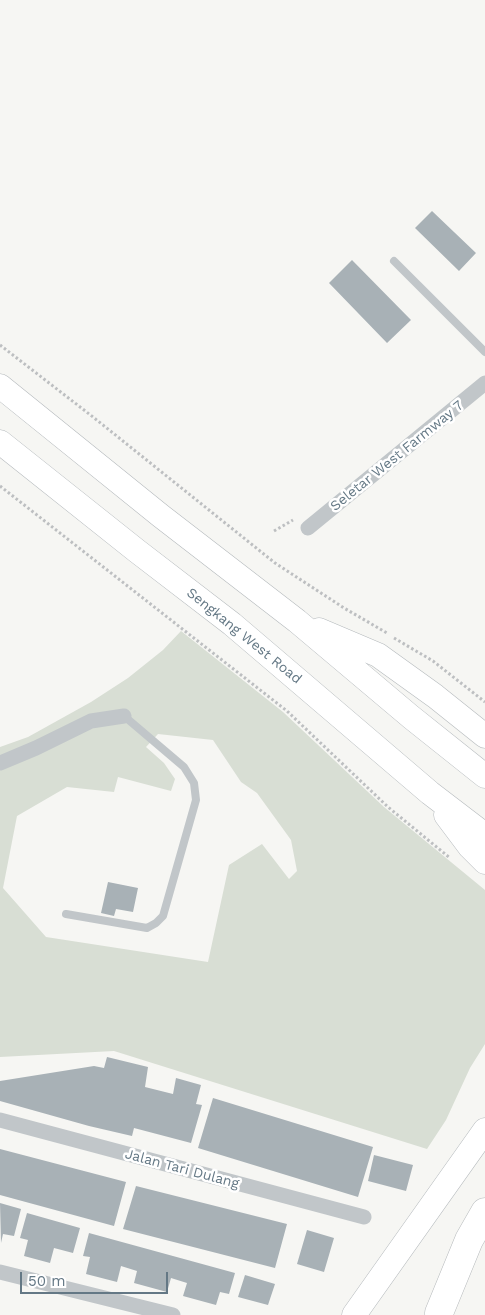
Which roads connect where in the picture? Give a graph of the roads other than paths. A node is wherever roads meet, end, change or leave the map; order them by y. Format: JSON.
{"nodes":[{"id":1,"x":394,"y":261,"type":"dead end"},
{"id":2,"x":485,"y":352,"type":"edge"},
{"id":3,"x":485,"y":384,"type":"edge"},
{"id":4,"x":0,"y":386,"type":"edge"},
{"id":5,"x":0,"y":442,"type":"edge"},
{"id":6,"x":308,"y":528,"type":"dead end"},
{"id":7,"x":297,"y":621,"type":"junction"},
{"id":8,"x":124,"y":716,"type":"joint"},
{"id":9,"x":485,"y":736,"type":"edge"},
{"id":10,"x":0,"y":763,"type":"edge"},
{"id":11,"x":485,"y":776,"type":"edge"},
{"id":12,"x":430,"y":793,"type":"junction"},
{"id":13,"x":485,"y":835,"type":"edge"},
{"id":14,"x":485,"y":862,"type":"edge"},
{"id":15,"x":66,"y":914,"type":"dead end"},
{"id":16,"x":0,"y":1120,"type":"edge"},
{"id":17,"x":485,"y":1130,"type":"edge"},
{"id":18,"x":485,"y":1212,"type":"edge"},
{"id":19,"x":364,"y":1217,"type":"dead end"},
{"id":20,"x":485,"y":1255,"type":"edge"},
{"id":21,"x":0,"y":1272,"type":"edge"},
{"id":22,"x":438,"y":1314,"type":"edge"},
{"id":23,"x":173,"y":1315,"type":"edge"},
{"id":24,"x":354,"y":1315,"type":"edge"}],
"edges":[{"from":1,"to":2,"type":"lane"},
{"from":3,"to":6,"type":"street","name":"Seletar West Farmway 7"},
{"from":4,"to":7,"type":"main road"},
{"from":5,"to":12,"type":"main road","name":"Sengkang West Road"},
{"from":7,"to":9,"type":"main road"},
{"from":7,"to":11,"type":"main road"},
{"from":8,"to":10,"type":"street"},
{"from":8,"to":15,"type":"lane"},
{"from":12,"to":13,"type":"main road","name":"Sengkang West Road"},
{"from":12,"to":14,"type":"main road"},
{"from":16,"to":19,"type":"street","name":"Jalan Tari Dulang"},
{"from":17,"to":24,"type":"main road"},
{"from":18,"to":22,"type":"highway"},
{"from":20,"to":22,"type":"highway"},
{"from":21,"to":23,"type":"street"}]}
